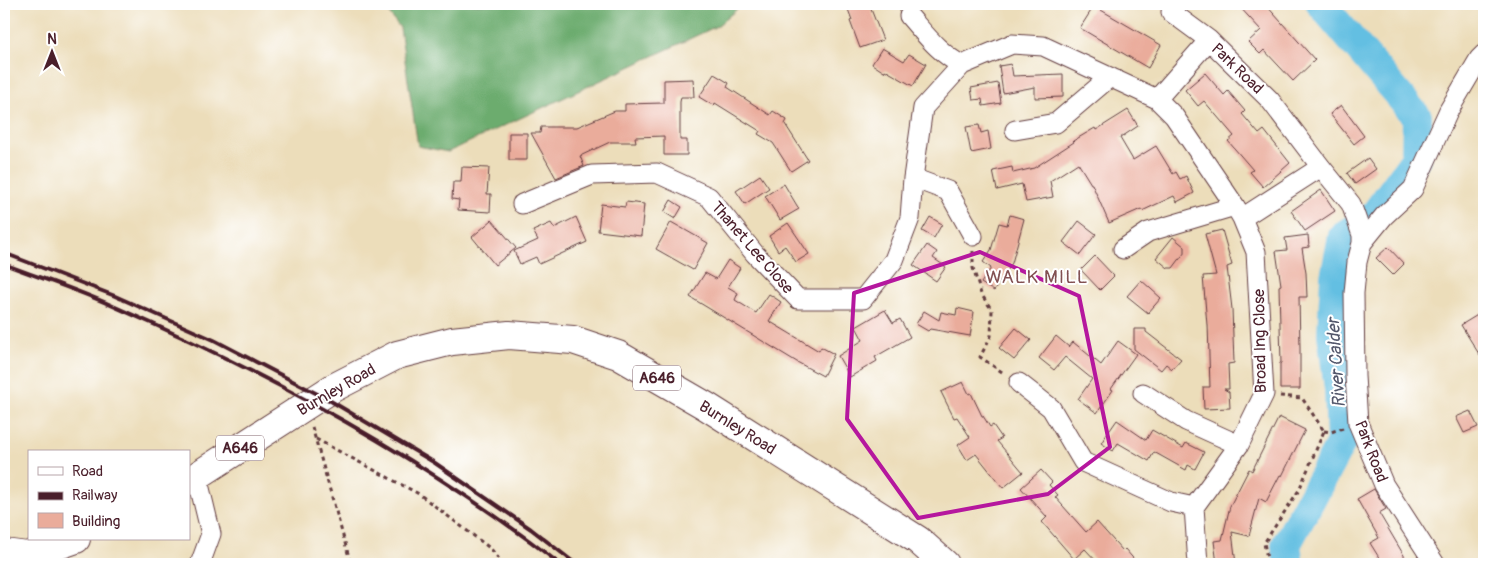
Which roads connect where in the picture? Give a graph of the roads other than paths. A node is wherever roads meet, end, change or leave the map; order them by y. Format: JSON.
{"nodes":[{"id":1,"x":1171,"y":12,"type":"dead end"},
{"id":2,"x":909,"y":16,"type":"dead end"},
{"id":3,"x":1209,"y":40,"type":"junction"},
{"id":4,"x":1484,"y":54,"type":"edge"},
{"id":5,"x":962,"y":65,"type":"junction"},
{"id":6,"x":1110,"y":78,"type":"junction"},
{"id":7,"x":1157,"y":99,"type":"junction"},
{"id":8,"x":1015,"y":130,"type":"dead end"},
{"id":9,"x":1321,"y":167,"type":"junction"},
{"id":10,"x":913,"y":178,"type":"junction"},
{"id":11,"x":522,"y":204,"type":"dead end"},
{"id":12,"x":1239,"y":212,"type":"junction"},
{"id":13,"x":973,"y":236,"type":"road end"},
{"id":14,"x":1362,"y":239,"type":"junction"},
{"id":15,"x":1123,"y":249,"type":"dead end"},
{"id":16,"x":1019,"y":383,"type":"road end"},
{"id":17,"x":1143,"y":393,"type":"dead end"},
{"id":18,"x":1239,"y":444,"type":"junction"},
{"id":19,"x":193,"y":479,"type":"edge"},
{"id":20,"x":1194,"y":507,"type":"junction"},
{"id":21,"x":73,"y":540,"type":"edge"},
{"id":22,"x":4,"y":553,"type":"edge"},
{"id":23,"x":200,"y":564,"type":"edge"},
{"id":24,"x":945,"y":564,"type":"edge"},
{"id":25,"x":1198,"y":564,"type":"edge"},
{"id":26,"x":1435,"y":564,"type":"edge"}],
"edges":[{"from":1,"to":3,"type":"street","name":"Park Road"},
{"from":2,"to":5,"type":"street"},
{"from":3,"to":7,"type":"street"},
{"from":3,"to":9,"type":"street","name":"Park Road"},
{"from":4,"to":14,"type":"street"},
{"from":5,"to":6,"type":"street","name":"Thanet Lee Close"},
{"from":5,"to":10,"type":"street","name":"Thanet Lee Close"},
{"from":6,"to":7,"type":"street","name":"Thanet Lee Close"},
{"from":6,"to":8,"type":"street"},
{"from":7,"to":12,"type":"street","name":"Broad Ing Close"},
{"from":9,"to":12,"type":"street"},
{"from":9,"to":14,"type":"street","name":"Park Road"},
{"from":10,"to":11,"type":"street","name":"Thanet Lee Close"},
{"from":10,"to":13,"type":"street"},
{"from":12,"to":15,"type":"street"},
{"from":12,"to":18,"type":"street","name":"Broad Ing Close"},
{"from":14,"to":26,"type":"street","name":"Park Road"},
{"from":16,"to":20,"type":"street"},
{"from":17,"to":18,"type":"street"},
{"from":18,"to":20,"type":"street","name":"Broad Ing Close"},
{"from":19,"to":23,"type":"street"},
{"from":19,"to":24,"type":"highway","name":"Burnley Road","number":"A646"},
{"from":20,"to":25,"type":"street"},
{"from":21,"to":22,"type":"highway"}]}
